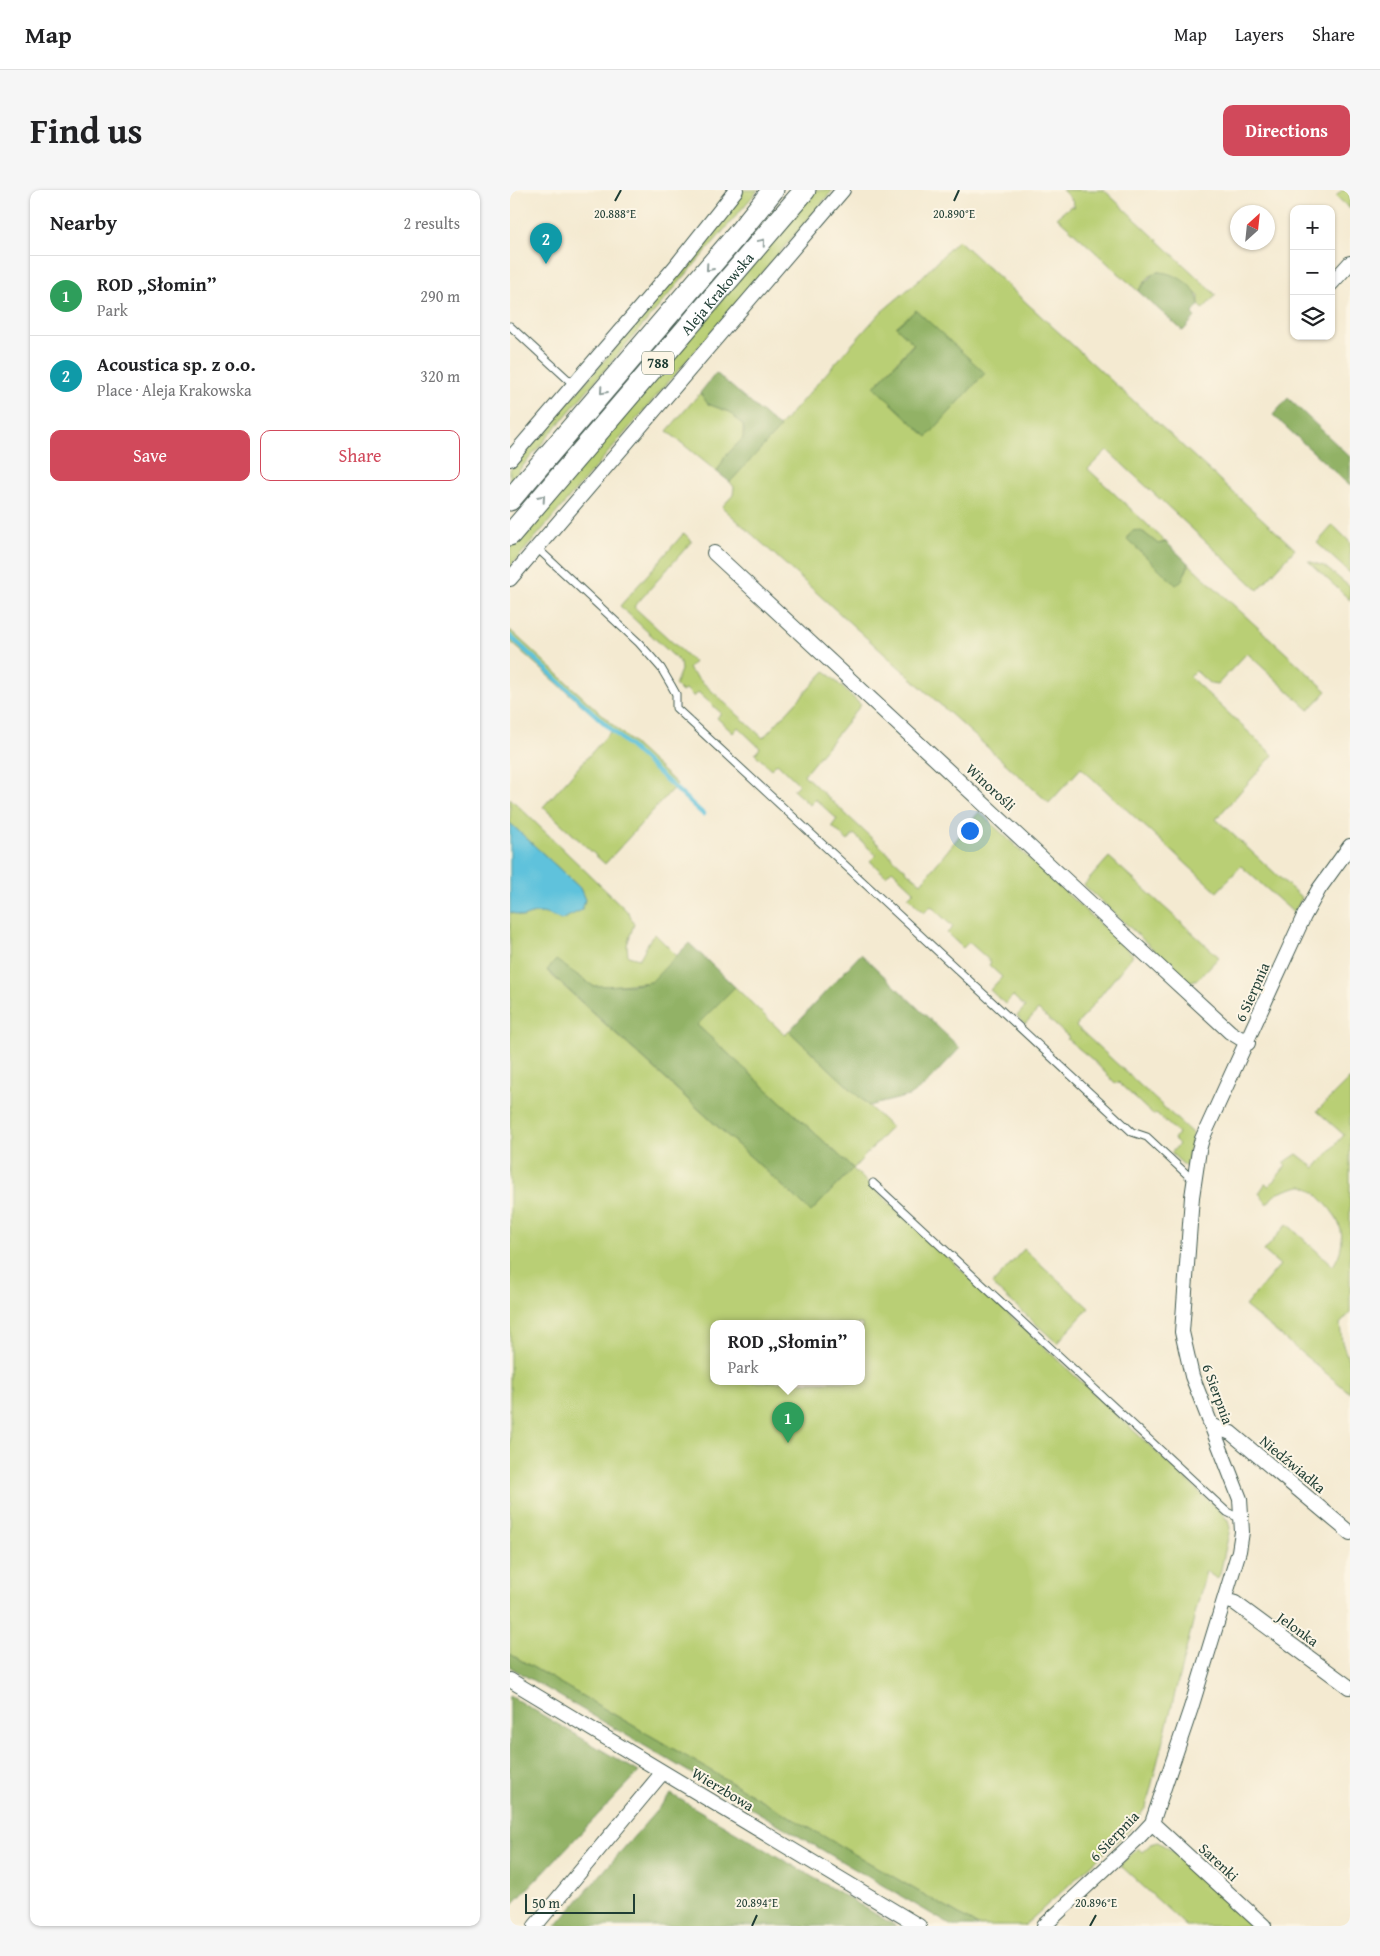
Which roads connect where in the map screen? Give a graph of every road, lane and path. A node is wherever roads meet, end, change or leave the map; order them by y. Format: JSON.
{"nodes":[{"id":1,"x":736,"y":190,"type":"edge"},
{"id":2,"x":773,"y":190,"type":"edge"},
{"id":3,"x":805,"y":190,"type":"edge"},
{"id":4,"x":844,"y":190,"type":"edge"},
{"id":5,"x":1350,"y":263,"type":"edge"},
{"id":6,"x":1335,"y":280,"type":"edge"},
{"id":7,"x":510,"y":326,"type":"edge"},
{"id":8,"x":574,"y":385,"type":"junction"},
{"id":9,"x":510,"y":459,"type":"edge"},
{"id":10,"x":510,"y":500,"type":"edge"},
{"id":11,"x":510,"y":535,"type":"edge"},
{"id":12,"x":537,"y":548,"type":"junction"},
{"id":13,"x":714,"y":553,"type":"dead end"},
{"id":14,"x":510,"y":579,"type":"edge"},
{"id":15,"x":1350,"y":846,"type":"edge"},
{"id":16,"x":1248,"y":1043,"type":"junction"},
{"id":17,"x":1194,"y":1182,"type":"junction"},
{"id":18,"x":873,"y":1183,"type":"dead end"},
{"id":19,"x":1211,"y":1425,"type":"junction"},
{"id":20,"x":1241,"y":1519,"type":"junction"},
{"id":21,"x":1350,"y":1534,"type":"edge"},
{"id":22,"x":1225,"y":1600,"type":"junction"},
{"id":23,"x":510,"y":1680,"type":"edge"},
{"id":24,"x":1349,"y":1687,"type":"edge"},
{"id":25,"x":663,"y":1772,"type":"junction"},
{"id":26,"x":1152,"y":1823,"type":"junction"},
{"id":27,"x":535,"y":1926,"type":"edge"},
{"id":28,"x":919,"y":1926,"type":"edge"},
{"id":29,"x":1044,"y":1926,"type":"edge"},
{"id":30,"x":1264,"y":1926,"type":"edge"}],
"edges":[{"from":1,"to":8,"type":"street"},
{"from":2,"to":10,"type":"main road","name":"Aleja Krakowska","number":"788","one_way":true},
{"from":11,"to":3,"type":"main road","name":"Aleja Krakowska","number":"788","one_way":true},
{"from":4,"to":12,"type":"street"},
{"from":5,"to":6,"type":"street"},
{"from":7,"to":8,"type":"lane"},
{"from":8,"to":9,"type":"street"},
{"from":12,"to":14,"type":"street"},
{"from":12,"to":17,"type":"lane"},
{"from":13,"to":16,"type":"street","name":"Winorośli"},
{"from":15,"to":16,"type":"street","name":"6 Sierpnia"},
{"from":16,"to":17,"type":"street","name":"6 Sierpnia"},
{"from":17,"to":19,"type":"street","name":"6 Sierpnia"},
{"from":18,"to":20,"type":"lane"},
{"from":19,"to":20,"type":"street","name":"6 Sierpnia"},
{"from":19,"to":21,"type":"street","name":"Niedźwiadka"},
{"from":20,"to":22,"type":"street","name":"6 Sierpnia"},
{"from":22,"to":24,"type":"street","name":"Jelonka"},
{"from":22,"to":26,"type":"street","name":"6 Sierpnia"},
{"from":23,"to":25,"type":"street","name":"Wierzbowa"},
{"from":25,"to":27,"type":"street"},
{"from":25,"to":28,"type":"street","name":"Wierzbowa"},
{"from":26,"to":29,"type":"street","name":"6 Sierpnia"},
{"from":26,"to":30,"type":"street","name":"Sarenki"}]}
